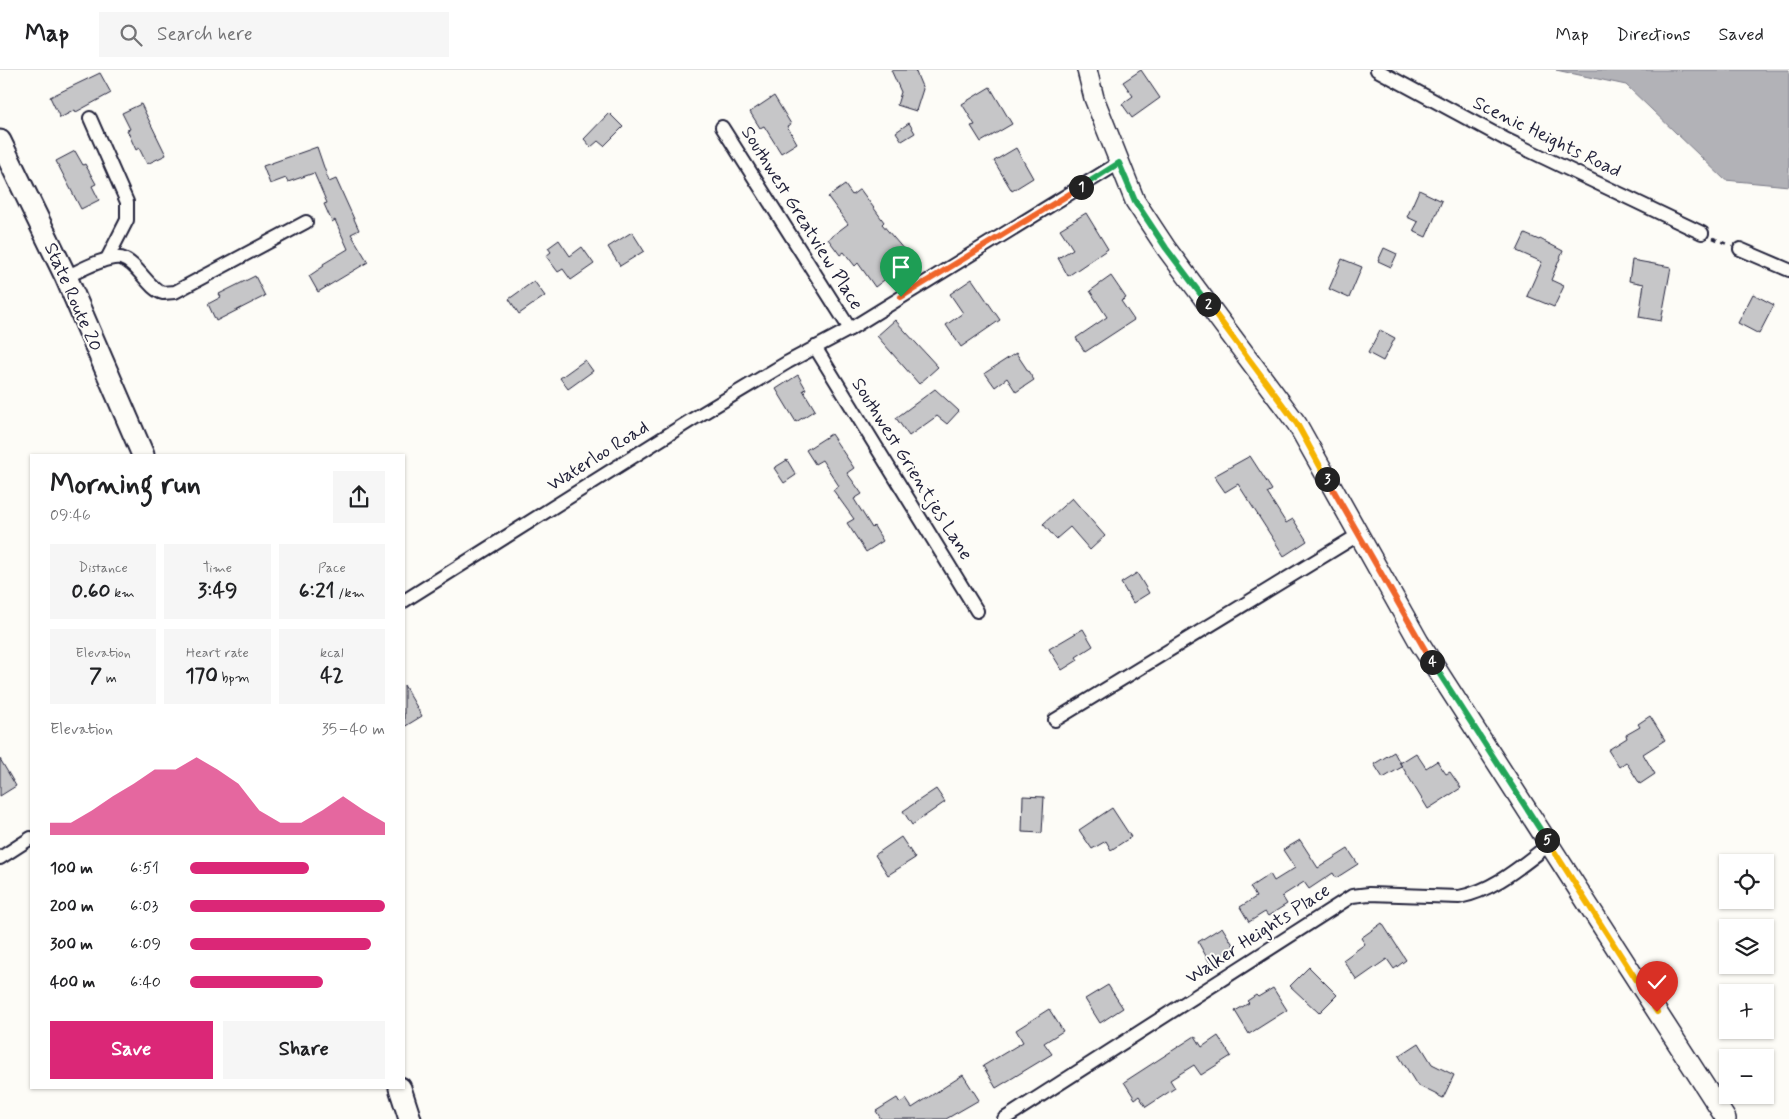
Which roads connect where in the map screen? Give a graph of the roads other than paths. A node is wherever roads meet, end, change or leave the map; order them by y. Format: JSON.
{"nodes":[{"id":1,"x":1087,"y":70,"type":"edge"},
{"id":2,"x":1377,"y":70,"type":"edge"},
{"id":3,"x":90,"y":118,"type":"dead end"},
{"id":4,"x":722,"y":127,"type":"dead end"},
{"id":5,"x":0,"y":141,"type":"edge"},
{"id":6,"x":1119,"y":163,"type":"junction"},
{"id":7,"x":306,"y":222,"type":"dead end"},
{"id":8,"x":1702,"y":234,"type":"road end"},
{"id":9,"x":1740,"y":249,"type":"road end"},
{"id":10,"x":107,"y":259,"type":"junction"},
{"id":11,"x":1789,"y":270,"type":"edge"},
{"id":12,"x":66,"y":277,"type":"junction"},
{"id":13,"x":850,"y":328,"type":"junction"},
{"id":14,"x":815,"y":347,"type":"junction"},
{"id":15,"x":143,"y":454,"type":"edge"},
{"id":16,"x":1358,"y":536,"type":"junction"},
{"id":17,"x":405,"y":600,"type":"edge"},
{"id":18,"x":977,"y":611,"type":"dead end"},
{"id":19,"x":1055,"y":720,"type":"dead end"},
{"id":20,"x":30,"y":839,"type":"edge"},
{"id":21,"x":1550,"y":844,"type":"junction"},
{"id":22,"x":0,"y":858,"type":"edge"},
{"id":23,"x":400,"y":1089,"type":"edge"},
{"id":24,"x":410,"y":1119,"type":"edge"},
{"id":25,"x":1004,"y":1119,"type":"edge"},
{"id":26,"x":1726,"y":1119,"type":"edge"}],
"edges":[{"from":1,"to":6,"type":"street"},
{"from":2,"to":8,"type":"street","name":"Scenic Heights Road"},
{"from":3,"to":10,"type":"street"},
{"from":4,"to":13,"type":"street","name":"Southwest Greatview Place"},
{"from":5,"to":12,"type":"main road","name":"State Route 20"},
{"from":6,"to":13,"type":"street","name":"Waterloo Road"},
{"from":6,"to":16,"type":"street"},
{"from":7,"to":10,"type":"street"},
{"from":9,"to":11,"type":"street"},
{"from":10,"to":12,"type":"street"},
{"from":12,"to":15,"type":"main road","name":"State Route 20"},
{"from":13,"to":14,"type":"street","name":"Waterloo Road"},
{"from":14,"to":17,"type":"street","name":"Waterloo Road"},
{"from":14,"to":18,"type":"street","name":"Southwest Grientjes Lane"},
{"from":16,"to":19,"type":"street"},
{"from":16,"to":21,"type":"street"},
{"from":20,"to":22,"type":"street"},
{"from":21,"to":25,"type":"street","name":"Walker Heights Place"},
{"from":21,"to":26,"type":"street"},
{"from":23,"to":24,"type":"main road"}]}
